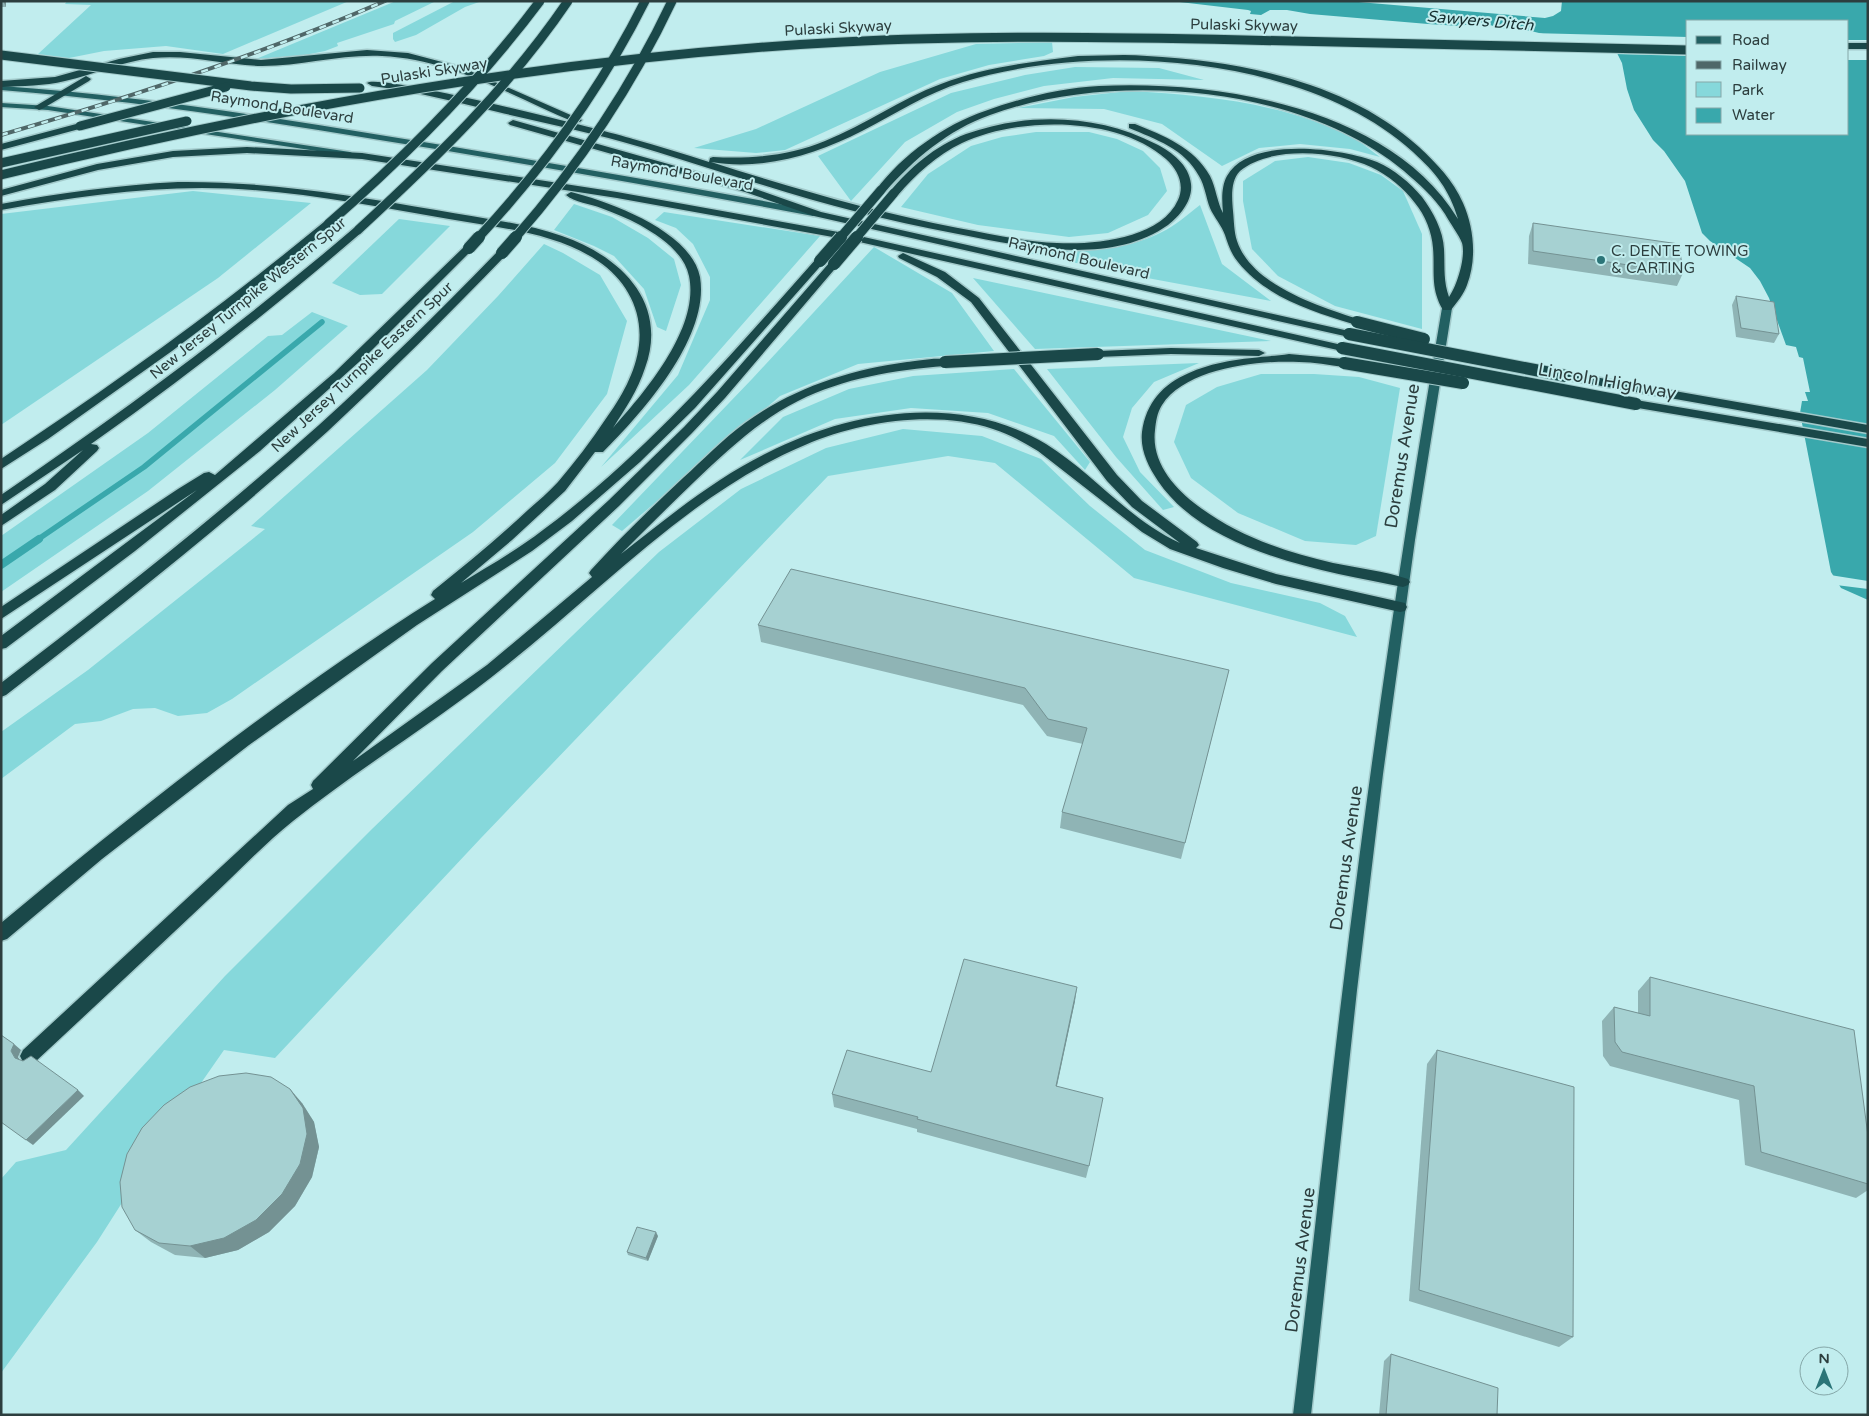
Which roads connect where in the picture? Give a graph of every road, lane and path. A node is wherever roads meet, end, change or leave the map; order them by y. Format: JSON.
{"nodes":[{"id":1,"x":540,"y":1,"type":"edge"},
{"id":2,"x":568,"y":1,"type":"edge"},
{"id":3,"x":645,"y":1,"type":"edge"},
{"id":4,"x":672,"y":1,"type":"edge"},
{"id":5,"x":1686,"y":42,"type":"edge"},
{"id":6,"x":1849,"y":46,"type":"edge"},
{"id":7,"x":1868,"y":46,"type":"edge"},
{"id":8,"x":1686,"y":50,"type":"edge"},
{"id":9,"x":602,"y":53,"type":"dead end"},
{"id":10,"x":1849,"y":53,"type":"edge"},
{"id":11,"x":1868,"y":54,"type":"edge"},
{"id":12,"x":1,"y":55,"type":"edge"},
{"id":13,"x":126,"y":60,"type":"junction"},
{"id":14,"x":535,"y":62,"type":"dead end"},
{"id":15,"x":443,"y":74,"type":"dead end"},
{"id":16,"x":416,"y":79,"type":"dead end"},
{"id":17,"x":372,"y":83,"type":"junction"},
{"id":18,"x":1,"y":84,"type":"edge"},
{"id":19,"x":1,"y":88,"type":"edge"},
{"id":20,"x":360,"y":88,"type":"junction"},
{"id":21,"x":62,"y":93,"type":"junction"},
{"id":22,"x":295,"y":100,"type":"dead end"},
{"id":23,"x":1,"y":104,"type":"edge"},
{"id":24,"x":259,"y":106,"type":"dead end"},
{"id":25,"x":39,"y":107,"type":"junction"},
{"id":26,"x":952,"y":130,"type":"junction"},
{"id":27,"x":630,"y":140,"type":"junction"},
{"id":28,"x":1,"y":147,"type":"edge"},
{"id":29,"x":362,"y":156,"type":"junction"},
{"id":30,"x":687,"y":158,"type":"junction"},
{"id":31,"x":1,"y":163,"type":"edge"},
{"id":32,"x":1,"y":175,"type":"edge"},
{"id":33,"x":506,"y":178,"type":"junction"},
{"id":34,"x":1,"y":193,"type":"edge"},
{"id":35,"x":1,"y":207,"type":"edge"},
{"id":36,"x":818,"y":214,"type":"junction"},
{"id":37,"x":1230,"y":236,"type":"junction"},
{"id":38,"x":855,"y":238,"type":"junction"},
{"id":39,"x":1466,"y":243,"type":"junction"},
{"id":40,"x":1447,"y":308,"type":"junction"},
{"id":41,"x":1349,"y":334,"type":"joint"},
{"id":42,"x":1342,"y":348,"type":"joint"},
{"id":43,"x":1298,"y":358,"type":"junction"},
{"id":44,"x":1566,"y":376,"type":"junction"},
{"id":45,"x":1636,"y":404,"type":"junction"},
{"id":46,"x":139,"y":406,"type":"junction"},
{"id":47,"x":1868,"y":428,"type":"edge"},
{"id":48,"x":1868,"y":443,"type":"edge"},
{"id":49,"x":257,"y":447,"type":"junction"},
{"id":50,"x":1,"y":465,"type":"edge"},
{"id":51,"x":560,"y":488,"type":"junction"},
{"id":52,"x":1,"y":501,"type":"edge"},
{"id":53,"x":1,"y":522,"type":"edge"},
{"id":54,"x":1216,"y":561,"type":"junction"},
{"id":55,"x":1403,"y":582,"type":"junction"},
{"id":56,"x":576,"y":597,"type":"junction"},
{"id":57,"x":1400,"y":607,"type":"junction"},
{"id":58,"x":1,"y":614,"type":"edge"},
{"id":59,"x":397,"y":630,"type":"junction"},
{"id":60,"x":1,"y":644,"type":"edge"},
{"id":61,"x":1,"y":692,"type":"edge"},
{"id":62,"x":288,"y":816,"type":"junction"},
{"id":63,"x":1,"y":934,"type":"edge"},
{"id":64,"x":29,"y":1056,"type":"edge"},
{"id":65,"x":1302,"y":1415,"type":"edge"}],
"edges":[{"from":1,"to":50,"type":"highway","name":"New Jersey Turnpike Western Spur","bridge":true},
{"from":2,"to":46,"type":"highway","name":"New Jersey Turnpike Western Spur","bridge":true},
{"from":3,"to":49,"type":"highway","name":"New Jersey Turnpike Eastern Spur","bridge":true},
{"from":4,"to":61,"type":"highway","name":"New Jersey Turnpike Eastern Spur","bridge":true},
{"from":5,"to":9,"type":"highway","name":"Pulaski Skyway","bridge":true},
{"from":6,"to":7,"type":"highway"},
{"from":8,"to":32,"type":"highway","name":"Pulaski Skyway","bridge":true},
{"from":10,"to":11,"type":"highway"},
{"from":12,"to":20,"type":"highway","bridge":true},
{"from":13,"to":18,"type":"highway"},
{"from":13,"to":21,"type":"highway"},
{"from":13,"to":27,"type":"highway"},
{"from":14,"to":15,"type":"highway","name":"Pulaski Skyway"},
{"from":16,"to":20,"type":"highway","name":"Pulaski Skyway"},
{"from":17,"to":27,"type":"highway"},
{"from":17,"to":28,"type":"highway","bridge":true},
{"from":17,"to":36,"type":"highway"},
{"from":19,"to":21,"type":"main road","name":"Raymond Boulevard"},
{"from":20,"to":22,"type":"highway","name":"Pulaski Skyway","bridge":true},
{"from":21,"to":25,"type":"highway"},
{"from":21,"to":36,"type":"main road","name":"Raymond Boulevard"},
{"from":23,"to":25,"type":"main road","name":"Raymond Boulevard"},
{"from":24,"to":31,"type":"highway","bridge":true},
{"from":25,"to":29,"type":"main road","name":"Raymond Boulevard"},
{"from":26,"to":37,"type":"highway"},
{"from":26,"to":39,"type":"highway"},
{"from":26,"to":59,"type":"highway","bridge":true},
{"from":27,"to":30,"type":"highway"},
{"from":29,"to":33,"type":"highway","name":"Raymond Boulevard"},
{"from":29,"to":34,"type":"highway"},
{"from":30,"to":39,"type":"highway"},
{"from":30,"to":62,"type":"highway","bridge":true},
{"from":33,"to":38,"type":"highway","name":"Raymond Boulevard"},
{"from":33,"to":51,"type":"highway"},
{"from":35,"to":51,"type":"highway"},
{"from":36,"to":41,"type":"highway","name":"Raymond Boulevard"},
{"from":37,"to":40,"type":"highway"},
{"from":37,"to":44,"type":"highway","bridge":true},
{"from":38,"to":42,"type":"highway","name":"Raymond Boulevard"},
{"from":38,"to":54,"type":"highway"},
{"from":39,"to":40,"type":"highway"},
{"from":40,"to":55,"type":"main road","name":"Doremus Avenue"},
{"from":41,"to":44,"type":"highway","name":"Lincoln Highway","bridge":true},
{"from":42,"to":45,"type":"highway","name":"Lincoln Highway","bridge":true},
{"from":43,"to":45,"type":"highway","bridge":true},
{"from":43,"to":55,"type":"highway"},
{"from":43,"to":56,"type":"highway","bridge":true},
{"from":44,"to":47,"type":"highway","name":"Lincoln Highway"},
{"from":45,"to":48,"type":"highway","name":"Lincoln Highway"},
{"from":46,"to":52,"type":"highway","name":"New Jersey Turnpike Western Spur"},
{"from":46,"to":53,"type":"highway"},
{"from":49,"to":58,"type":"highway"},
{"from":49,"to":60,"type":"highway","name":"New Jersey Turnpike Eastern Spur"},
{"from":51,"to":59,"type":"highway"},
{"from":54,"to":56,"type":"highway"},
{"from":54,"to":57,"type":"highway"},
{"from":55,"to":57,"type":"main road","name":"Doremus Avenue"},
{"from":56,"to":62,"type":"highway"},
{"from":57,"to":65,"type":"main road","name":"Doremus Avenue"},
{"from":59,"to":63,"type":"highway"},
{"from":62,"to":64,"type":"highway"}]}
